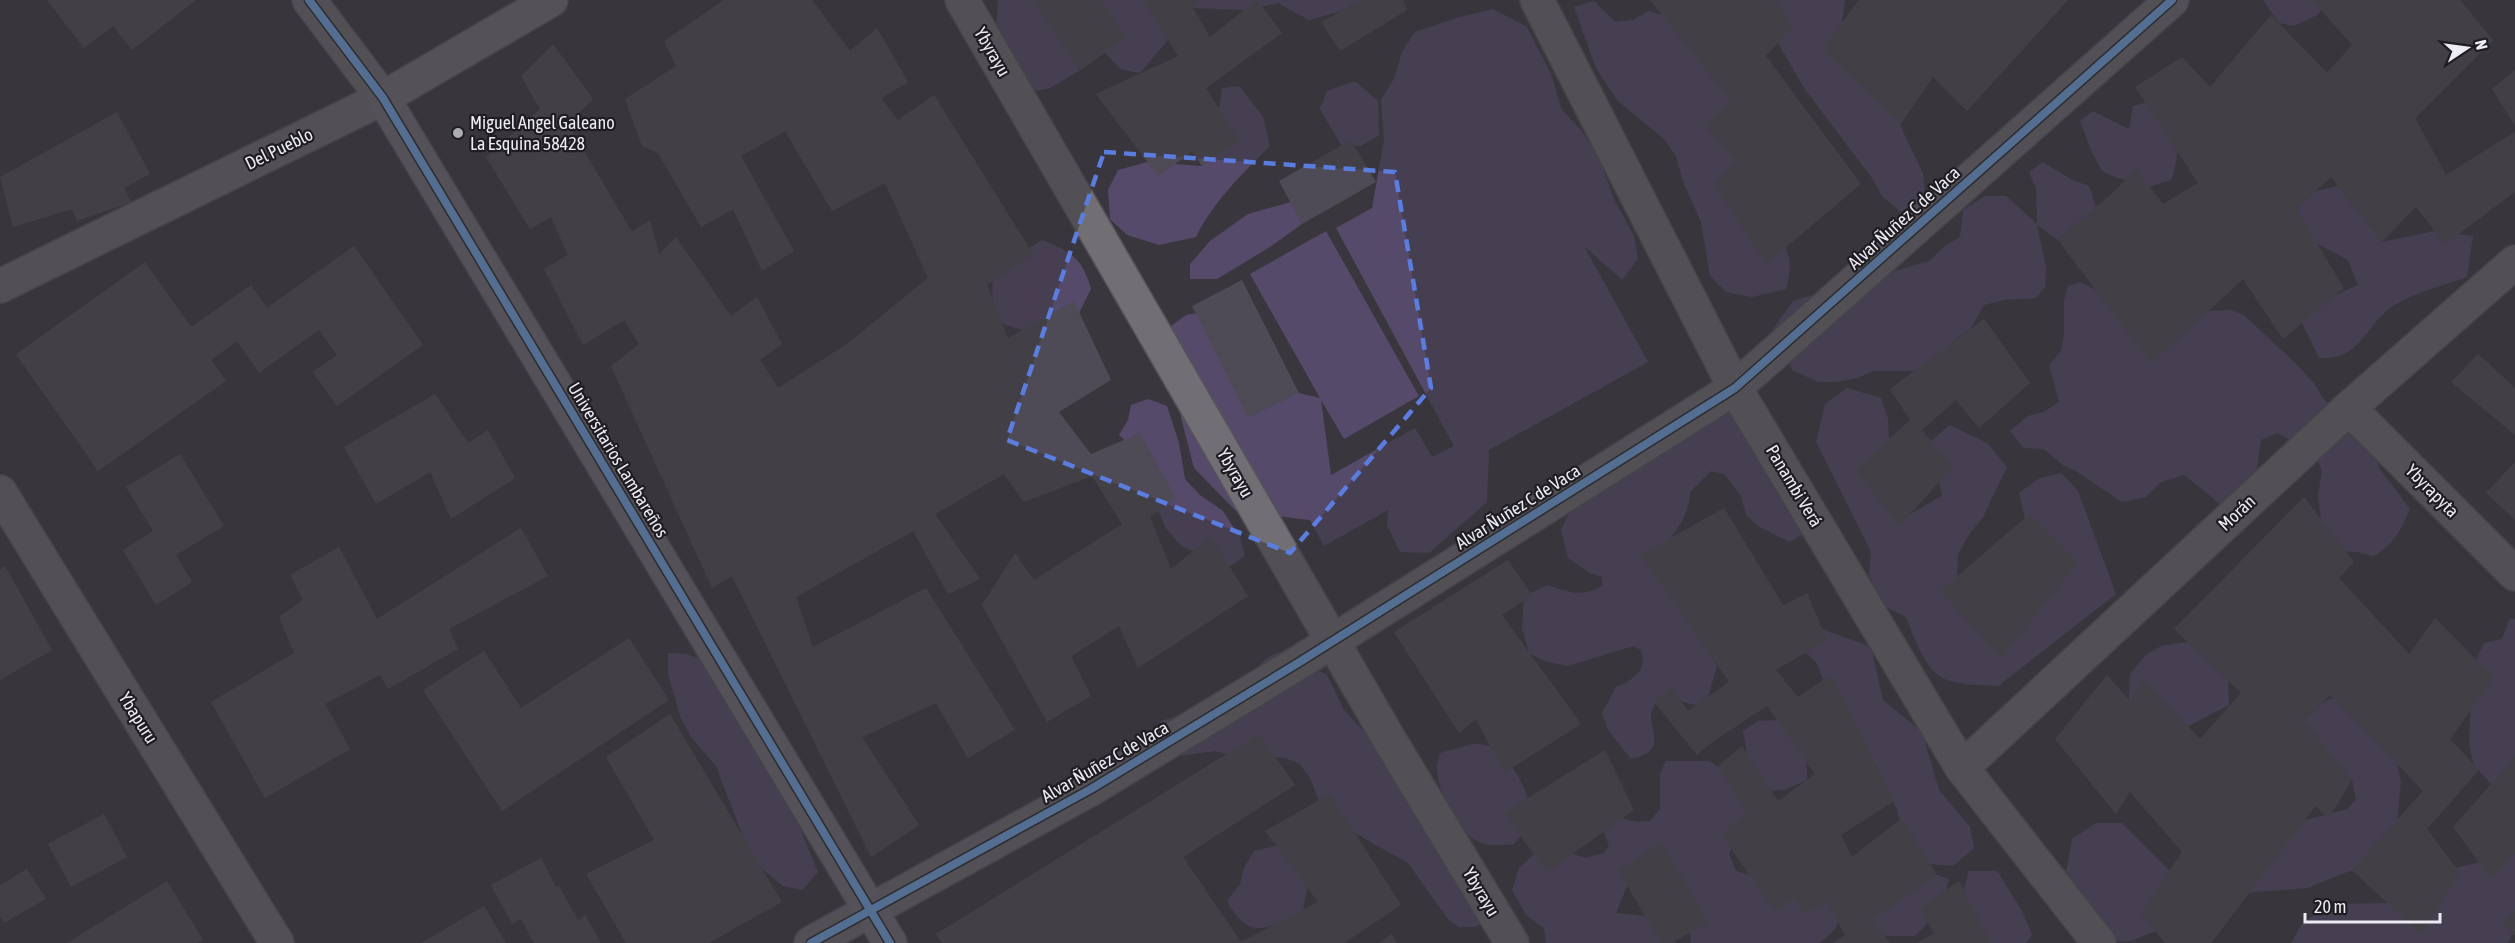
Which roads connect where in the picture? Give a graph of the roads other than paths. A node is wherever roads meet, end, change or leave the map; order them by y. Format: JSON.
{"nodes":[{"id":1,"x":309,"y":0,"type":"edge"},
{"id":2,"x":551,"y":0,"type":"edge"},
{"id":3,"x":962,"y":0,"type":"edge"},
{"id":4,"x":1537,"y":0,"type":"edge"},
{"id":5,"x":2172,"y":0,"type":"edge"},
{"id":6,"x":382,"y":98,"type":"junction"},
{"id":7,"x":2515,"y":262,"type":"edge"},
{"id":8,"x":0,"y":286,"type":"edge"},
{"id":9,"x":1735,"y":388,"type":"junction"},
{"id":10,"x":2349,"y":408,"type":"junction"},
{"id":11,"x":0,"y":492,"type":"edge"},
{"id":12,"x":2515,"y":574,"type":"edge"},
{"id":13,"x":1333,"y":641,"type":"junction"},
{"id":14,"x":1962,"y":768,"type":"junction"},
{"id":15,"x":870,"y":909,"type":"junction"},
{"id":16,"x":277,"y":943,"type":"edge"},
{"id":17,"x":811,"y":943,"type":"edge"},
{"id":18,"x":890,"y":943,"type":"edge"},
{"id":19,"x":1512,"y":943,"type":"edge"},
{"id":20,"x":2099,"y":943,"type":"edge"}],
"edges":[{"from":1,"to":6,"type":"street","name":"Universitarios Lambareños"},
{"from":2,"to":6,"type":"street","name":"Del Pueblo"},
{"from":3,"to":13,"type":"street","name":"Ybyrayu"},
{"from":4,"to":9,"type":"street","name":"Panambi Verá"},
{"from":5,"to":9,"type":"street","name":"Alvar Ñuñez C de Vaca"},
{"from":6,"to":8,"type":"street","name":"Del Pueblo"},
{"from":6,"to":15,"type":"street","name":"Universitarios Lambareños"},
{"from":7,"to":10,"type":"street","name":"Morán"},
{"from":9,"to":13,"type":"street","name":"Alvar Ñuñez C de Vaca"},
{"from":9,"to":14,"type":"street","name":"Panambi Verá"},
{"from":10,"to":12,"type":"street","name":"Ybyrapyta"},
{"from":10,"to":14,"type":"street","name":"Morán"},
{"from":11,"to":16,"type":"street","name":"Ybapuru"},
{"from":13,"to":15,"type":"street","name":"Alvar Ñuñez C de Vaca"},
{"from":13,"to":19,"type":"street","name":"Ybyrayu"},
{"from":14,"to":20,"type":"street","name":"Panambi Verá"},
{"from":15,"to":17,"type":"street","name":"Alvar Ñuñez C de Vaca"},
{"from":15,"to":18,"type":"street","name":"Universitarios Lambareños"}]}
